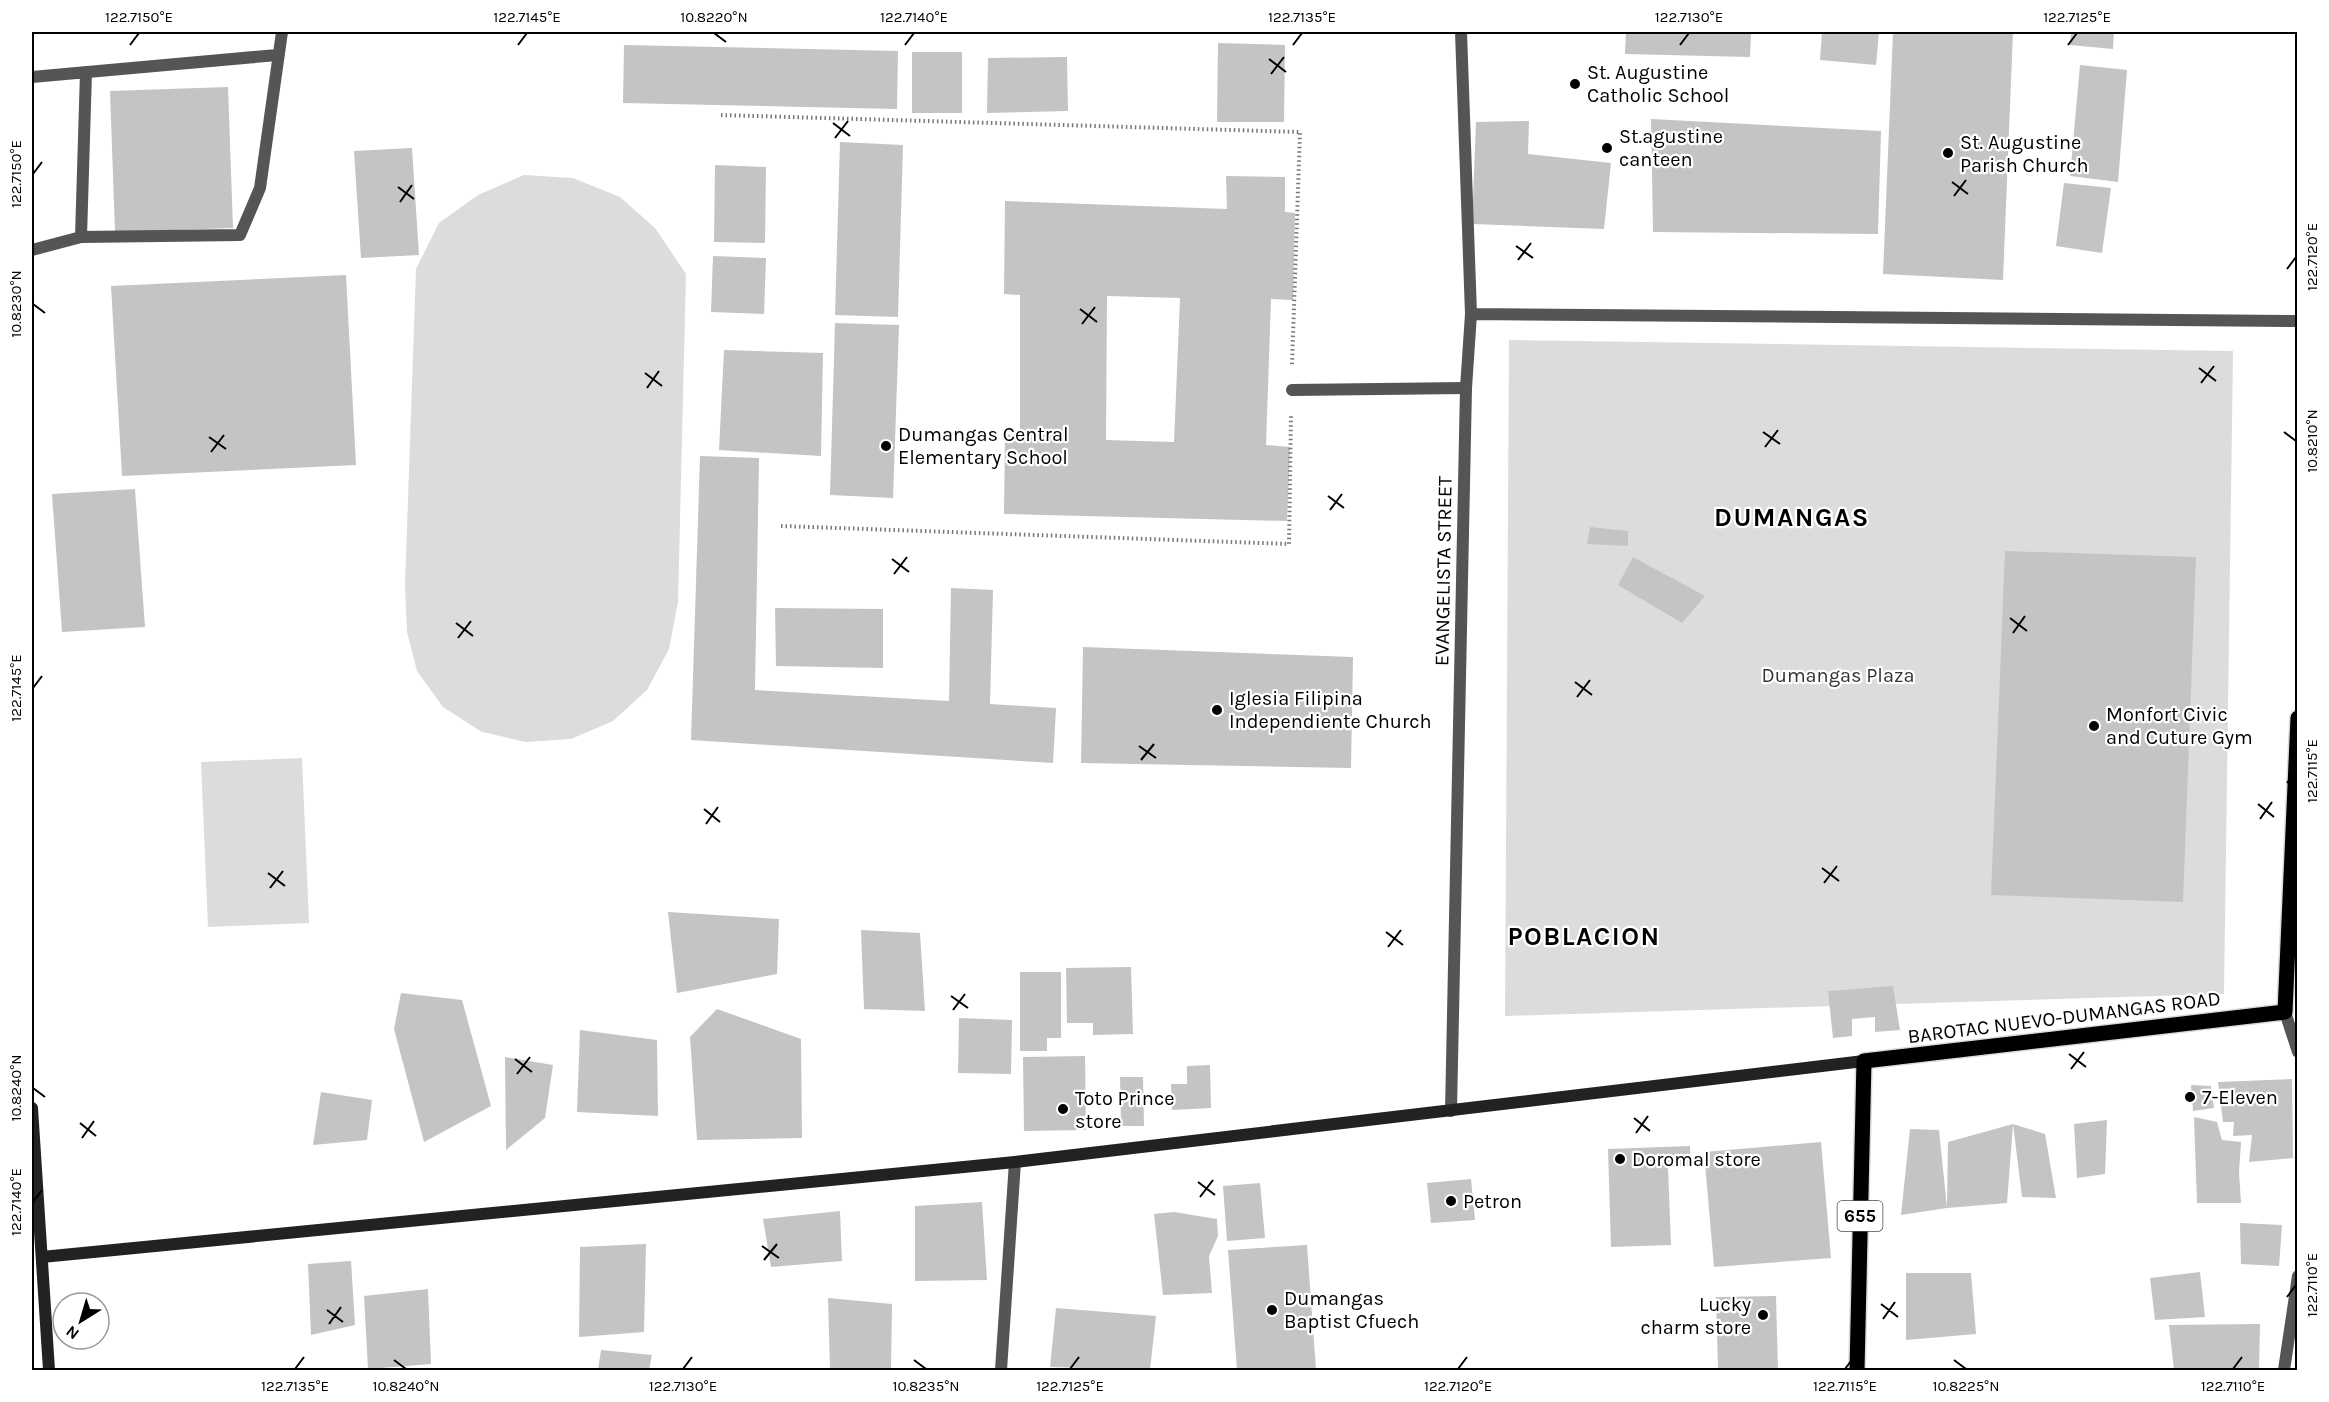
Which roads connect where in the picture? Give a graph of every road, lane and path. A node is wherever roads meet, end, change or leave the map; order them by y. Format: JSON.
{"nodes":[{"id":1,"x":282,"y":32,"type":"edge"},
{"id":2,"x":1461,"y":32,"type":"edge"},
{"id":3,"x":277,"y":55,"type":"junction"},
{"id":4,"x":86,"y":72,"type":"junction"},
{"id":5,"x":32,"y":77,"type":"edge"},
{"id":6,"x":721,"y":115,"type":"dead end"},
{"id":7,"x":81,"y":237,"type":"junction"},
{"id":8,"x":32,"y":250,"type":"edge"},
{"id":9,"x":1471,"y":314,"type":"junction"},
{"id":10,"x":2298,"y":321,"type":"edge"},
{"id":11,"x":1466,"y":388,"type":"junction"},
{"id":12,"x":1292,"y":390,"type":"junction"},
{"id":13,"x":781,"y":526,"type":"dead end"},
{"id":14,"x":2298,"y":718,"type":"edge"},
{"id":15,"x":2285,"y":1012,"type":"junction"},
{"id":16,"x":2298,"y":1052,"type":"edge"},
{"id":17,"x":1864,"y":1061,"type":"junction"},
{"id":18,"x":32,"y":1107,"type":"edge"},
{"id":19,"x":1451,"y":1111,"type":"junction"},
{"id":20,"x":1015,"y":1162,"type":"junction"},
{"id":21,"x":42,"y":1257,"type":"junction"},
{"id":22,"x":2298,"y":1276,"type":"edge"},
{"id":23,"x":48,"y":1371,"type":"edge"},
{"id":24,"x":1001,"y":1371,"type":"edge"},
{"id":25,"x":1857,"y":1371,"type":"edge"},
{"id":26,"x":2284,"y":1371,"type":"edge"}],
"edges":[{"from":1,"to":3,"type":"street"},
{"from":2,"to":9,"type":"street","name":"EVANGELISTA STREET"},
{"from":3,"to":4,"type":"street"},
{"from":3,"to":7,"type":"street"},
{"from":4,"to":5,"type":"street"},
{"from":4,"to":7,"type":"street"},
{"from":6,"to":12,"type":"path"},
{"from":7,"to":8,"type":"street"},
{"from":9,"to":10,"type":"street"},
{"from":9,"to":11,"type":"street","name":"EVANGELISTA STREET"},
{"from":11,"to":12,"type":"street"},
{"from":11,"to":19,"type":"street","name":"EVANGELISTA STREET"},
{"from":12,"to":13,"type":"path"},
{"from":14,"to":15,"type":"main road"},
{"from":15,"to":16,"type":"street"},
{"from":15,"to":17,"type":"main road","name":"BAROTAC NUEVO-DUMANGAS ROAD"},
{"from":17,"to":19,"type":"street"},
{"from":17,"to":25,"type":"main road","number":"655"},
{"from":18,"to":21,"type":"street"},
{"from":19,"to":20,"type":"street"},
{"from":20,"to":21,"type":"street"},
{"from":20,"to":24,"type":"street"},
{"from":21,"to":23,"type":"street"},
{"from":22,"to":26,"type":"street"}]}
